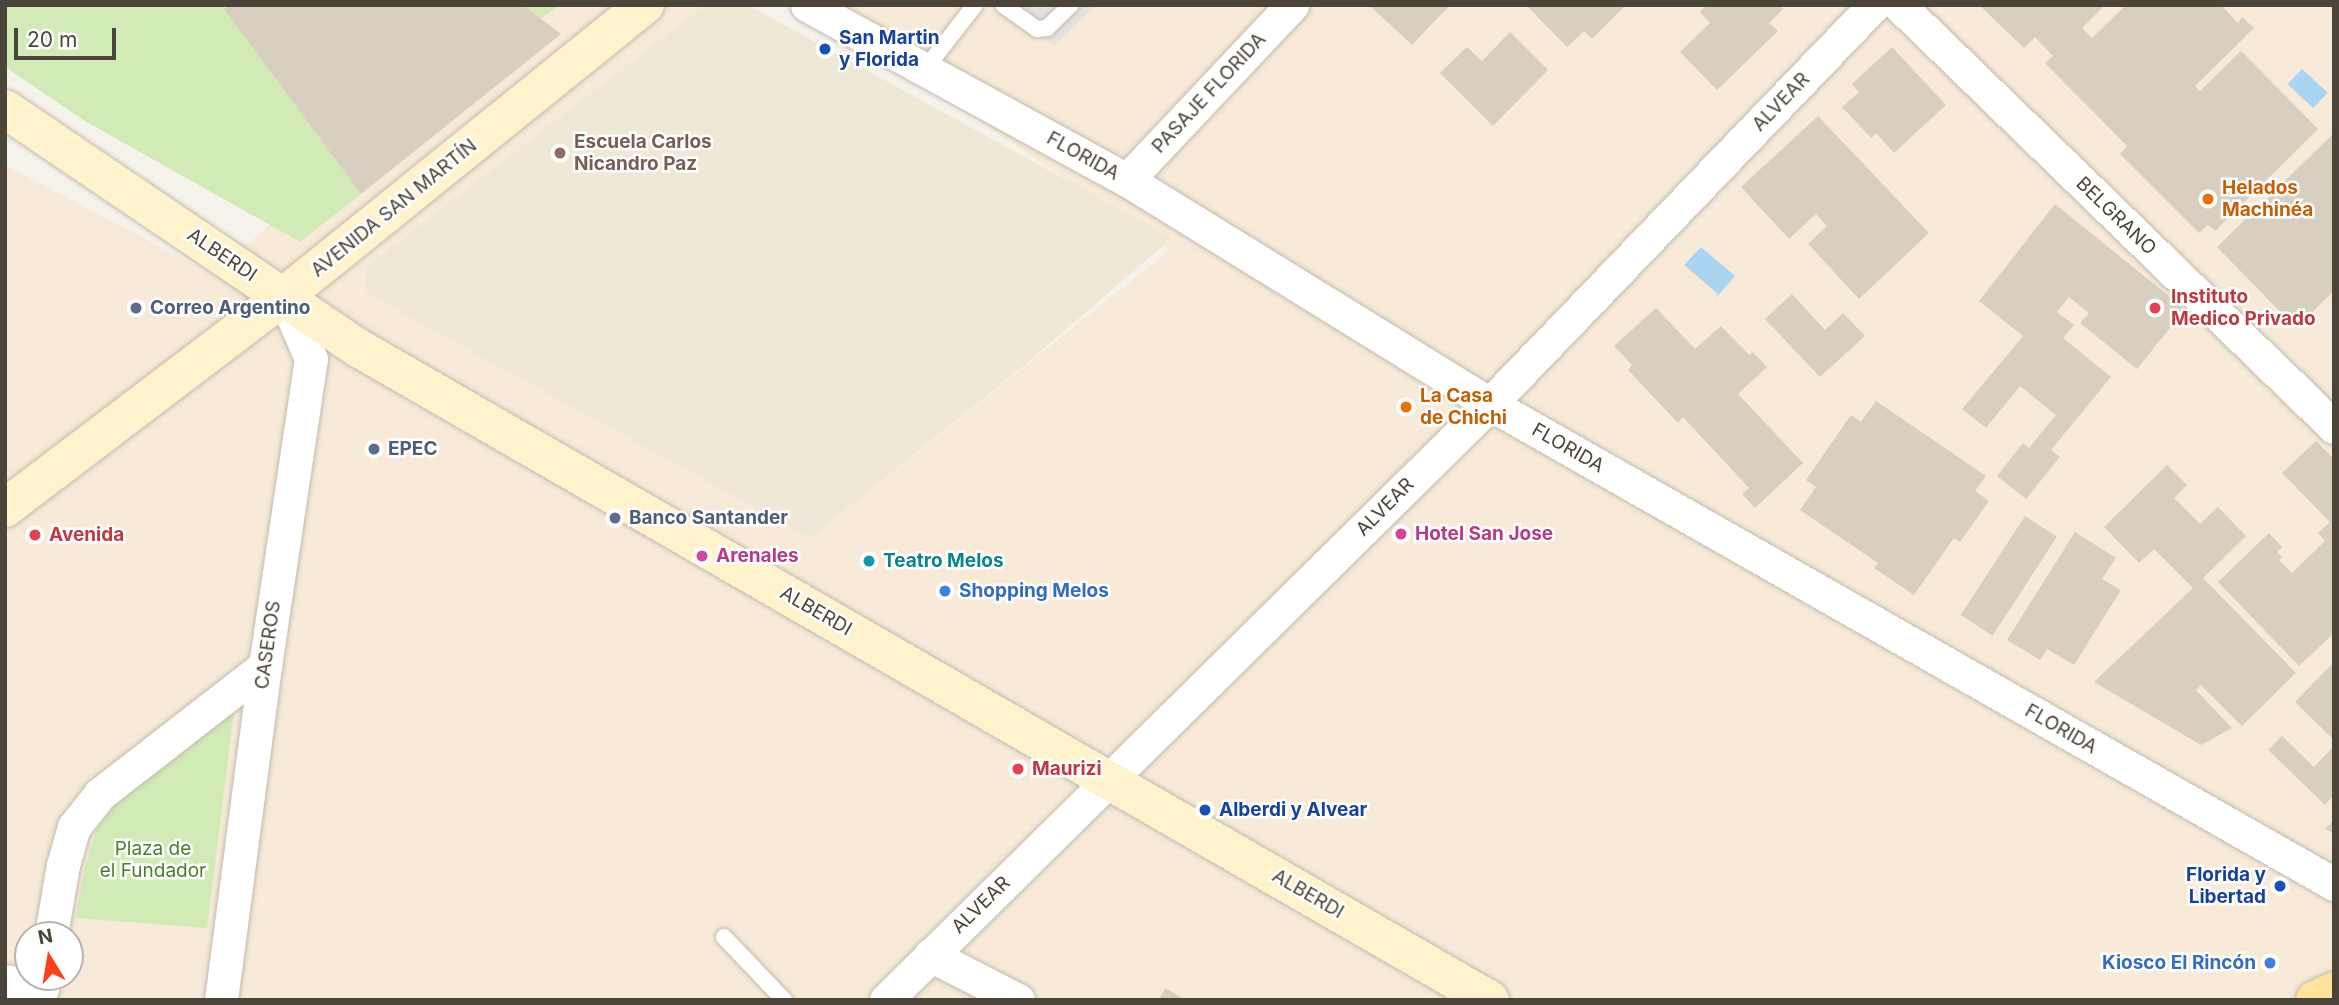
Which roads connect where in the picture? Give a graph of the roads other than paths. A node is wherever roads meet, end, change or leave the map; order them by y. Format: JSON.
{"nodes":[{"id":1,"x":645,"y":5,"type":"edge"},
{"id":2,"x":807,"y":5,"type":"edge"},
{"id":3,"x":975,"y":5,"type":"edge"},
{"id":4,"x":1003,"y":5,"type":"edge"},
{"id":5,"x":1071,"y":5,"type":"edge"},
{"id":6,"x":1292,"y":5,"type":"edge"},
{"id":7,"x":1874,"y":5,"type":"edge"},
{"id":8,"x":1899,"y":5,"type":"edge"},
{"id":9,"x":925,"y":69,"type":"junction"},
{"id":10,"x":7,"y":112,"type":"edge"},
{"id":11,"x":1127,"y":180,"type":"junction"},
{"id":12,"x":284,"y":296,"type":"junction"},
{"id":13,"x":1490,"y":404,"type":"junction"},
{"id":14,"x":2334,"y":427,"type":"edge"},
{"id":15,"x":5,"y":508,"type":"edge"},
{"id":16,"x":265,"y":666,"type":"junction"},
{"id":17,"x":1110,"y":779,"type":"junction"},
{"id":18,"x":2334,"y":884,"type":"edge"},
{"id":19,"x":53,"y":921,"type":"edge"},
{"id":20,"x":724,"y":937,"type":"dead end"},
{"id":21,"x":930,"y":954,"type":"junction"},
{"id":22,"x":2334,"y":991,"type":"edge"},
{"id":23,"x":221,"y":1000,"type":"edge"},
{"id":24,"x":785,"y":1000,"type":"edge"},
{"id":25,"x":886,"y":1000,"type":"edge"},
{"id":26,"x":1018,"y":1000,"type":"edge"},
{"id":27,"x":1490,"y":1000,"type":"edge"},
{"id":28,"x":2315,"y":1000,"type":"edge"}],
"edges":[{"from":1,"to":12,"type":"main road","name":"AVENIDA SAN MARTÍN"},
{"from":2,"to":9,"type":"street","name":"FLORIDA"},
{"from":3,"to":9,"type":"lane"},
{"from":4,"to":5,"type":"lane"},
{"from":6,"to":11,"type":"street","name":"PASAJE FLORIDA"},
{"from":7,"to":13,"type":"street","name":"ALVEAR"},
{"from":8,"to":14,"type":"street","name":"BELGRANO"},
{"from":9,"to":11,"type":"street","name":"FLORIDA"},
{"from":10,"to":12,"type":"main road","name":"ALBERDI"},
{"from":11,"to":13,"type":"street","name":"FLORIDA"},
{"from":12,"to":15,"type":"main road","name":"AVENIDA SAN MARTÍN"},
{"from":12,"to":16,"type":"street","name":"CASEROS"},
{"from":12,"to":17,"type":"main road","name":"ALBERDI"},
{"from":13,"to":17,"type":"street","name":"ALVEAR"},
{"from":13,"to":18,"type":"street","name":"FLORIDA"},
{"from":16,"to":19,"type":"street"},
{"from":16,"to":23,"type":"street","name":"CASEROS"},
{"from":17,"to":21,"type":"street","name":"ALVEAR"},
{"from":17,"to":27,"type":"main road","name":"ALBERDI"},
{"from":20,"to":24,"type":"lane"},
{"from":21,"to":25,"type":"street","name":"ALVEAR"},
{"from":21,"to":26,"type":"street"},
{"from":22,"to":28,"type":"main road"}]}
